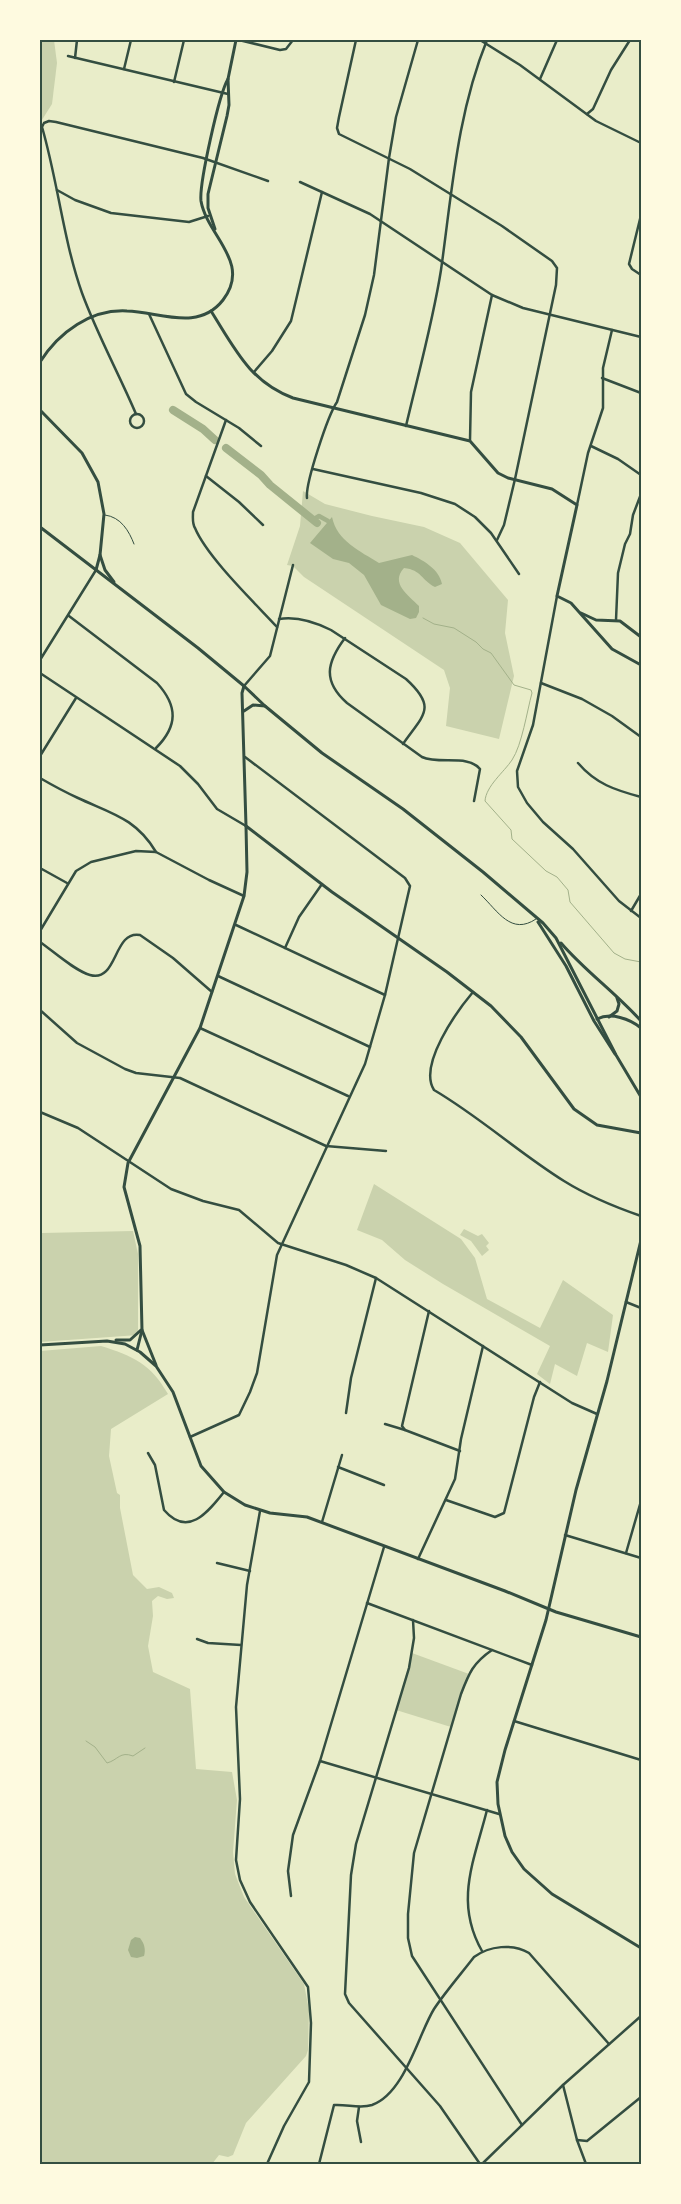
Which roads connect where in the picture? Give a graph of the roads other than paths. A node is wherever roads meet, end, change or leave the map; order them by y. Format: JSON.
{"nodes":[{"id":1,"x":77,"y":40,"type":"edge"},
{"id":2,"x":131,"y":40,"type":"edge"},
{"id":3,"x":184,"y":40,"type":"edge"},
{"id":4,"x":237,"y":40,"type":"edge"},
{"id":5,"x":293,"y":40,"type":"edge"},
{"id":6,"x":356,"y":40,"type":"edge"},
{"id":7,"x":418,"y":40,"type":"edge"},
{"id":8,"x":480,"y":40,"type":"edge"},
{"id":9,"x":557,"y":40,"type":"edge"},
{"id":10,"x":630,"y":40,"type":"edge"},
{"id":11,"x":486,"y":41,"type":"edge"},
{"id":12,"x":68,"y":56,"type":"dead end"},
{"id":13,"x":75,"y":58,"type":"junction"},
{"id":14,"x":124,"y":69,"type":"junction"},
{"id":15,"x":228,"y":79,"type":"junction"},
{"id":16,"x":540,"y":79,"type":"junction"},
{"id":17,"x":174,"y":82,"type":"junction"},
{"id":18,"x":222,"y":93,"type":"junction"},
{"id":19,"x":228,"y":94,"type":"junction"},
{"id":20,"x":587,"y":114,"type":"junction"},
{"id":21,"x":641,"y":143,"type":"edge"},
{"id":22,"x":389,"y":158,"type":"junction"},
{"id":23,"x":206,"y":159,"type":"junction"},
{"id":24,"x":216,"y":163,"type":"junction"},
{"id":25,"x":268,"y":181,"type":"dead end"},
{"id":26,"x":300,"y":182,"type":"dead end"},
{"id":27,"x":57,"y":190,"type":"junction"},
{"id":28,"x":322,"y":192,"type":"junction"},
{"id":29,"x":450,"y":194,"type":"junction"},
{"id":30,"x":641,"y":215,"type":"edge"},
{"id":31,"x":208,"y":216,"type":"junction"},
{"id":32,"x":381,"y":222,"type":"junction"},
{"id":33,"x":442,"y":260,"type":"junction"},
{"id":34,"x":641,"y":275,"type":"edge"},
{"id":35,"x":492,"y":294,"type":"junction"},
{"id":36,"x":211,"y":312,"type":"junction"},
{"id":37,"x":149,"y":313,"type":"junction"},
{"id":38,"x":550,"y":315,"type":"junction"},
{"id":39,"x":93,"y":317,"type":"junction"},
{"id":40,"x":612,"y":330,"type":"junction"},
{"id":41,"x":641,"y":337,"type":"edge"},
{"id":42,"x":49,"y":350,"type":"junction"},
{"id":43,"x":40,"y":354,"type":"edge"},
{"id":44,"x":40,"y":362,"type":"edge"},
{"id":45,"x":253,"y":373,"type":"junction"},
{"id":46,"x":602,"y":378,"type":"junction"},
{"id":47,"x":641,"y":393,"type":"edge"},
{"id":48,"x":333,"y":408,"type":"junction"},
{"id":49,"x":40,"y":410,"type":"edge"},
{"id":50,"x":136,"y":414,"type":"junction"},
{"id":51,"x":226,"y":420,"type":"junction"},
{"id":52,"x":406,"y":426,"type":"junction"},
{"id":53,"x":470,"y":441,"type":"junction"},
{"id":54,"x":261,"y":446,"type":"dead end"},
{"id":55,"x":591,"y":446,"type":"junction"},
{"id":56,"x":313,"y":469,"type":"junction"},
{"id":57,"x":641,"y":475,"type":"edge"},
{"id":58,"x":206,"y":476,"type":"junction"},
{"id":59,"x":516,"y":479,"type":"junction"},
{"id":60,"x":641,"y":494,"type":"edge"},
{"id":61,"x":307,"y":498,"type":"dead end"},
{"id":62,"x":577,"y":504,"type":"junction"},
{"id":63,"x":104,"y":514,"type":"junction"},
{"id":64,"x":263,"y":525,"type":"dead end"},
{"id":65,"x":41,"y":528,"type":"edge"},
{"id":66,"x":40,"y":533,"type":"edge"},
{"id":67,"x":496,"y":540,"type":"junction"},
{"id":68,"x":134,"y":544,"type":"dead end"},
{"id":69,"x":100,"y":555,"type":"junction"},
{"id":70,"x":294,"y":566,"type":"dead end"},
{"id":71,"x":96,"y":570,"type":"junction"},
{"id":72,"x":519,"y":574,"type":"dead end"},
{"id":73,"x":116,"y":585,"type":"junction"},
{"id":74,"x":557,"y":596,"type":"junction"},
{"id":75,"x":580,"y":613,"type":"junction"},
{"id":76,"x":69,"y":616,"type":"junction"},
{"id":77,"x":279,"y":618,"type":"junction"},
{"id":78,"x":616,"y":620,"type":"junction"},
{"id":79,"x":277,"y":627,"type":"junction"},
{"id":80,"x":641,"y":637,"type":"edge"},
{"id":81,"x":345,"y":638,"type":"junction"},
{"id":82,"x":40,"y":660,"type":"edge"},
{"id":83,"x":641,"y":665,"type":"edge"},
{"id":84,"x":40,"y":673,"type":"edge"},
{"id":85,"x":541,"y":683,"type":"junction"},
{"id":86,"x":244,"y":686,"type":"junction"},
{"id":87,"x":76,"y":698,"type":"junction"},
{"id":88,"x":265,"y":706,"type":"junction"},
{"id":89,"x":244,"y":711,"type":"junction"},
{"id":90,"x":641,"y":737,"type":"edge"},
{"id":91,"x":403,"y":744,"type":"junction"},
{"id":92,"x":156,"y":748,"type":"junction"},
{"id":93,"x":40,"y":756,"type":"edge"},
{"id":94,"x":245,"y":757,"type":"junction"},
{"id":95,"x":578,"y":763,"type":"dead end"},
{"id":96,"x":40,"y":778,"type":"edge"},
{"id":97,"x":641,"y":797,"type":"edge"},
{"id":98,"x":474,"y":801,"type":"dead end"},
{"id":99,"x":246,"y":826,"type":"junction"},
{"id":100,"x":156,"y":852,"type":"junction"},
{"id":101,"x":40,"y":868,"type":"edge"},
{"id":102,"x":67,"y":883,"type":"junction"},
{"id":103,"x":322,"y":884,"type":"junction"},
{"id":104,"x":481,"y":894,"type":"dead end"},
{"id":105,"x":641,"y":894,"type":"edge"},
{"id":106,"x":244,"y":896,"type":"junction"},
{"id":107,"x":631,"y":910,"type":"junction"},
{"id":108,"x":641,"y":918,"type":"edge"},
{"id":109,"x":536,"y":919,"type":"junction"},
{"id":110,"x":236,"y":925,"type":"junction"},
{"id":111,"x":40,"y":931,"type":"edge"},
{"id":112,"x":556,"y":938,"type":"junction"},
{"id":113,"x":399,"y":939,"type":"junction"},
{"id":114,"x":40,"y":942,"type":"edge"},
{"id":115,"x":285,"y":948,"type":"junction"},
{"id":116,"x":218,"y":976,"type":"junction"},
{"id":117,"x":474,"y":992,"type":"junction"},
{"id":118,"x":613,"y":992,"type":"junction"},
{"id":119,"x":213,"y":993,"type":"junction"},
{"id":120,"x":385,"y":994,"type":"junction"},
{"id":121,"x":40,"y":1010,"type":"edge"},
{"id":122,"x":608,"y":1017,"type":"junction"},
{"id":123,"x":598,"y":1019,"type":"junction"},
{"id":124,"x":594,"y":1021,"type":"junction"},
{"id":125,"x":641,"y":1021,"type":"edge"},
{"id":126,"x":200,"y":1028,"type":"junction"},
{"id":127,"x":641,"y":1028,"type":"edge"},
{"id":128,"x":370,"y":1047,"type":"junction"},
{"id":129,"x":616,"y":1055,"type":"junction"},
{"id":130,"x":174,"y":1078,"type":"junction"},
{"id":131,"x":349,"y":1096,"type":"junction"},
{"id":132,"x":641,"y":1097,"type":"edge"},
{"id":133,"x":40,"y":1112,"type":"edge"},
{"id":134,"x":641,"y":1133,"type":"edge"},
{"id":135,"x":326,"y":1146,"type":"junction"},
{"id":136,"x":386,"y":1151,"type":"dead end"},
{"id":137,"x":128,"y":1163,"type":"junction"},
{"id":138,"x":641,"y":1216,"type":"edge"},
{"id":139,"x":641,"y":1240,"type":"edge"},
{"id":140,"x":282,"y":1244,"type":"junction"},
{"id":141,"x":376,"y":1278,"type":"junction"},
{"id":142,"x":626,"y":1302,"type":"junction"},
{"id":143,"x":641,"y":1308,"type":"edge"},
{"id":144,"x":429,"y":1311,"type":"junction"},
{"id":145,"x":142,"y":1330,"type":"junction"},
{"id":146,"x":107,"y":1341,"type":"junction"},
{"id":147,"x":40,"y":1344,"type":"edge"},
{"id":148,"x":483,"y":1346,"type":"junction"},
{"id":149,"x":137,"y":1350,"type":"junction"},
{"id":150,"x":156,"y":1366,"type":"junction"},
{"id":151,"x":540,"y":1382,"type":"junction"},
{"id":152,"x":346,"y":1413,"type":"dead end"},
{"id":153,"x":597,"y":1414,"type":"junction"},
{"id":154,"x":385,"y":1424,"type":"dead end"},
{"id":155,"x":405,"y":1430,"type":"junction"},
{"id":156,"x":189,"y":1437,"type":"junction"},
{"id":157,"x":460,"y":1451,"type":"junction"},
{"id":158,"x":148,"y":1454,"type":"dead end"},
{"id":159,"x":342,"y":1454,"type":"dead end"},
{"id":160,"x":338,"y":1467,"type":"junction"},
{"id":161,"x":384,"y":1485,"type":"dead end"},
{"id":162,"x":224,"y":1492,"type":"junction"},
{"id":163,"x":446,"y":1500,"type":"junction"},
{"id":164,"x":641,"y":1501,"type":"edge"},
{"id":165,"x":260,"y":1511,"type":"junction"},
{"id":166,"x":322,"y":1522,"type":"junction"},
{"id":167,"x":565,"y":1535,"type":"junction"},
{"id":168,"x":384,"y":1547,"type":"junction"},
{"id":169,"x":626,"y":1553,"type":"junction"},
{"id":170,"x":641,"y":1558,"type":"edge"},
{"id":171,"x":418,"y":1559,"type":"junction"},
{"id":172,"x":217,"y":1563,"type":"dead end"},
{"id":173,"x":250,"y":1571,"type":"junction"},
{"id":174,"x":367,"y":1602,"type":"junction"},
{"id":175,"x":548,"y":1609,"type":"junction"},
{"id":176,"x":412,"y":1620,"type":"junction"},
{"id":177,"x":641,"y":1637,"type":"edge"},
{"id":178,"x":197,"y":1639,"type":"dead end"},
{"id":179,"x":241,"y":1645,"type":"junction"},
{"id":180,"x":492,"y":1650,"type":"junction"},
{"id":181,"x":532,"y":1665,"type":"junction"},
{"id":182,"x":514,"y":1721,"type":"junction"},
{"id":183,"x":641,"y":1760,"type":"edge"},
{"id":184,"x":320,"y":1762,"type":"junction"},
{"id":185,"x":375,"y":1776,"type":"junction"},
{"id":186,"x":432,"y":1794,"type":"junction"},
{"id":187,"x":487,"y":1810,"type":"junction"},
{"id":188,"x":499,"y":1814,"type":"junction"},
{"id":189,"x":292,"y":1896,"type":"dead end"},
{"id":190,"x":641,"y":1948,"type":"edge"},
{"id":191,"x":482,"y":1951,"type":"junction"},
{"id":192,"x":441,"y":2000,"type":"junction"},
{"id":193,"x":641,"y":2016,"type":"edge"},
{"id":194,"x":609,"y":2044,"type":"junction"},
{"id":195,"x":407,"y":2068,"type":"junction"},
{"id":196,"x":563,"y":2085,"type":"junction"},
{"id":197,"x":641,"y":2097,"type":"edge"},
{"id":198,"x":359,"y":2107,"type":"junction"},
{"id":199,"x":522,"y":2125,"type":"junction"},
{"id":200,"x":576,"y":2140,"type":"junction"},
{"id":201,"x":361,"y":2142,"type":"dead end"},
{"id":202,"x":268,"y":2164,"type":"edge"},
{"id":203,"x":319,"y":2164,"type":"edge"},
{"id":204,"x":481,"y":2164,"type":"edge"},
{"id":205,"x":586,"y":2164,"type":"edge"}],
"edges":[{"from":1,"to":13,"type":"street"},
{"from":2,"to":14,"type":"street"},
{"from":3,"to":17,"type":"street"},
{"from":4,"to":5,"type":"street"},
{"from":4,"to":15,"type":"street"},
{"from":6,"to":22,"type":"street"},
{"from":7,"to":22,"type":"street"},
{"from":8,"to":11,"type":"street"},
{"from":9,"to":16,"type":"street"},
{"from":10,"to":20,"type":"street"},
{"from":11,"to":16,"type":"street"},
{"from":11,"to":29,"type":"street"},
{"from":12,"to":13,"type":"street"},
{"from":13,"to":14,"type":"street"},
{"from":14,"to":17,"type":"street"},
{"from":15,"to":18,"type":"street"},
{"from":15,"to":19,"type":"street"},
{"from":16,"to":20,"type":"street"},
{"from":17,"to":18,"type":"street"},
{"from":18,"to":19,"type":"street"},
{"from":18,"to":23,"type":"street"},
{"from":19,"to":24,"type":"street"},
{"from":20,"to":21,"type":"street"},
{"from":22,"to":29,"type":"street"},
{"from":22,"to":32,"type":"street"},
{"from":23,"to":24,"type":"street"},
{"from":23,"to":27,"type":"street"},
{"from":23,"to":31,"type":"street"},
{"from":24,"to":25,"type":"street"},
{"from":24,"to":31,"type":"street"},
{"from":26,"to":28,"type":"street"},
{"from":27,"to":31,"type":"street"},
{"from":27,"to":39,"type":"street"},
{"from":28,"to":32,"type":"street"},
{"from":28,"to":45,"type":"street"},
{"from":29,"to":33,"type":"street"},
{"from":29,"to":38,"type":"street"},
{"from":30,"to":34,"type":"street"},
{"from":31,"to":36,"type":"street"},
{"from":32,"to":33,"type":"street"},
{"from":32,"to":48,"type":"street"},
{"from":33,"to":35,"type":"street"},
{"from":33,"to":52,"type":"street"},
{"from":35,"to":38,"type":"street"},
{"from":35,"to":53,"type":"street"},
{"from":36,"to":37,"type":"street"},
{"from":36,"to":45,"type":"street"},
{"from":37,"to":39,"type":"street"},
{"from":37,"to":51,"type":"street"},
{"from":38,"to":40,"type":"street"},
{"from":38,"to":59,"type":"street"},
{"from":39,"to":42,"type":"street"},
{"from":39,"to":50,"type":"street"},
{"from":40,"to":41,"type":"street"},
{"from":40,"to":46,"type":"street"},
{"from":42,"to":43,"type":"street"},
{"from":42,"to":44,"type":"street"},
{"from":45,"to":48,"type":"street"},
{"from":46,"to":47,"type":"street"},
{"from":46,"to":55,"type":"street"},
{"from":48,"to":52,"type":"street"},
{"from":48,"to":56,"type":"street"},
{"from":49,"to":63,"type":"street"},
{"from":50,"to":50,"type":"street"},
{"from":51,"to":54,"type":"street"},
{"from":51,"to":58,"type":"street"},
{"from":52,"to":53,"type":"street"},
{"from":53,"to":59,"type":"street"},
{"from":55,"to":57,"type":"street"},
{"from":55,"to":62,"type":"street"},
{"from":56,"to":61,"type":"street"},
{"from":56,"to":67,"type":"street"},
{"from":58,"to":64,"type":"street"},
{"from":58,"to":79,"type":"street"},
{"from":59,"to":62,"type":"street"},
{"from":59,"to":67,"type":"street"},
{"from":60,"to":78,"type":"street"},
{"from":62,"to":74,"type":"street"},
{"from":63,"to":68,"type":"lane"},
{"from":63,"to":69,"type":"street"},
{"from":65,"to":66,"type":"street"},
{"from":65,"to":71,"type":"street"},
{"from":67,"to":72,"type":"street"},
{"from":69,"to":71,"type":"street"},
{"from":69,"to":73,"type":"street"},
{"from":70,"to":77,"type":"street"},
{"from":71,"to":73,"type":"street"},
{"from":71,"to":76,"type":"street"},
{"from":73,"to":86,"type":"street"},
{"from":74,"to":75,"type":"street"},
{"from":74,"to":85,"type":"street"},
{"from":75,"to":78,"type":"street"},
{"from":75,"to":83,"type":"street"},
{"from":76,"to":82,"type":"street"},
{"from":76,"to":92,"type":"street"},
{"from":77,"to":79,"type":"street"},
{"from":77,"to":81,"type":"street"},
{"from":78,"to":80,"type":"street"},
{"from":79,"to":86,"type":"street"},
{"from":81,"to":91,"type":"street"},
{"from":81,"to":91,"type":"street"},
{"from":84,"to":87,"type":"street"},
{"from":85,"to":90,"type":"street"},
{"from":85,"to":107,"type":"street"},
{"from":86,"to":88,"type":"street"},
{"from":86,"to":89,"type":"street"},
{"from":87,"to":92,"type":"street"},
{"from":87,"to":93,"type":"street"},
{"from":88,"to":89,"type":"street"},
{"from":88,"to":109,"type":"street"},
{"from":89,"to":94,"type":"street"},
{"from":91,"to":98,"type":"street"},
{"from":92,"to":99,"type":"street"},
{"from":94,"to":99,"type":"street"},
{"from":94,"to":113,"type":"street"},
{"from":95,"to":97,"type":"street"},
{"from":96,"to":100,"type":"street"},
{"from":99,"to":103,"type":"street"},
{"from":99,"to":106,"type":"street"},
{"from":100,"to":102,"type":"street"},
{"from":100,"to":106,"type":"street"},
{"from":101,"to":102,"type":"street"},
{"from":102,"to":111,"type":"street"},
{"from":103,"to":113,"type":"street"},
{"from":103,"to":115,"type":"street"},
{"from":104,"to":109,"type":"lane"},
{"from":105,"to":107,"type":"street"},
{"from":106,"to":110,"type":"street"},
{"from":107,"to":108,"type":"street"},
{"from":109,"to":112,"type":"street"},
{"from":109,"to":124,"type":"street"},
{"from":110,"to":115,"type":"street"},
{"from":110,"to":116,"type":"street"},
{"from":112,"to":118,"type":"street"},
{"from":112,"to":123,"type":"street"},
{"from":113,"to":117,"type":"street"},
{"from":113,"to":120,"type":"street"},
{"from":114,"to":119,"type":"street"},
{"from":115,"to":120,"type":"street"},
{"from":116,"to":119,"type":"street"},
{"from":116,"to":128,"type":"street"},
{"from":117,"to":134,"type":"street"},
{"from":117,"to":138,"type":"street"},
{"from":118,"to":122,"type":"street"},
{"from":118,"to":125,"type":"street"},
{"from":119,"to":126,"type":"street"},
{"from":120,"to":128,"type":"street"},
{"from":121,"to":130,"type":"street"},
{"from":122,"to":123,"type":"street"},
{"from":122,"to":127,"type":"street"},
{"from":123,"to":124,"type":"street"},
{"from":123,"to":129,"type":"street"},
{"from":124,"to":129,"type":"street"},
{"from":126,"to":130,"type":"street"},
{"from":126,"to":131,"type":"street"},
{"from":128,"to":131,"type":"street"},
{"from":129,"to":132,"type":"street"},
{"from":130,"to":135,"type":"street"},
{"from":130,"to":137,"type":"street"},
{"from":131,"to":135,"type":"street"},
{"from":133,"to":137,"type":"street"},
{"from":135,"to":136,"type":"street"},
{"from":135,"to":140,"type":"street"},
{"from":137,"to":140,"type":"street"},
{"from":137,"to":145,"type":"street"},
{"from":139,"to":142,"type":"street"},
{"from":140,"to":141,"type":"street"},
{"from":140,"to":156,"type":"street"},
{"from":141,"to":144,"type":"street"},
{"from":141,"to":152,"type":"street"},
{"from":142,"to":143,"type":"street"},
{"from":142,"to":153,"type":"street"},
{"from":144,"to":148,"type":"street"},
{"from":144,"to":155,"type":"street"},
{"from":145,"to":146,"type":"street"},
{"from":145,"to":149,"type":"street"},
{"from":145,"to":150,"type":"street"},
{"from":146,"to":147,"type":"street"},
{"from":146,"to":149,"type":"street"},
{"from":148,"to":151,"type":"street"},
{"from":148,"to":157,"type":"street"},
{"from":149,"to":150,"type":"street"},
{"from":150,"to":156,"type":"street"},
{"from":151,"to":153,"type":"street"},
{"from":151,"to":163,"type":"street"},
{"from":153,"to":167,"type":"street"},
{"from":154,"to":155,"type":"street"},
{"from":155,"to":157,"type":"street"},
{"from":156,"to":162,"type":"street"},
{"from":157,"to":163,"type":"street"},
{"from":158,"to":162,"type":"street"},
{"from":159,"to":160,"type":"street"},
{"from":160,"to":161,"type":"street"},
{"from":160,"to":166,"type":"street"},
{"from":162,"to":165,"type":"street"},
{"from":163,"to":171,"type":"street"},
{"from":164,"to":169,"type":"street"},
{"from":165,"to":166,"type":"street"},
{"from":165,"to":173,"type":"street"},
{"from":166,"to":168,"type":"street"},
{"from":167,"to":169,"type":"street"},
{"from":167,"to":175,"type":"street"},
{"from":168,"to":171,"type":"street"},
{"from":168,"to":174,"type":"street"},
{"from":169,"to":170,"type":"street"},
{"from":171,"to":175,"type":"street"},
{"from":172,"to":173,"type":"street"},
{"from":173,"to":179,"type":"street"},
{"from":174,"to":176,"type":"street"},
{"from":174,"to":184,"type":"street"},
{"from":175,"to":177,"type":"street"},
{"from":175,"to":181,"type":"street"},
{"from":176,"to":180,"type":"street"},
{"from":176,"to":185,"type":"street"},
{"from":178,"to":179,"type":"street"},
{"from":179,"to":202,"type":"street"},
{"from":180,"to":181,"type":"street"},
{"from":180,"to":186,"type":"street"},
{"from":181,"to":182,"type":"street"},
{"from":182,"to":183,"type":"street"},
{"from":182,"to":188,"type":"street"},
{"from":184,"to":185,"type":"street"},
{"from":184,"to":189,"type":"street"},
{"from":185,"to":186,"type":"street"},
{"from":185,"to":195,"type":"street"},
{"from":186,"to":187,"type":"street"},
{"from":186,"to":192,"type":"street"},
{"from":187,"to":188,"type":"street"},
{"from":187,"to":191,"type":"street"},
{"from":188,"to":190,"type":"street"},
{"from":191,"to":192,"type":"street"},
{"from":191,"to":194,"type":"street"},
{"from":192,"to":195,"type":"street"},
{"from":192,"to":199,"type":"street"},
{"from":193,"to":194,"type":"street"},
{"from":194,"to":196,"type":"street"},
{"from":195,"to":198,"type":"street"},
{"from":195,"to":204,"type":"street"},
{"from":196,"to":199,"type":"street"},
{"from":196,"to":200,"type":"street"},
{"from":197,"to":200,"type":"street"},
{"from":198,"to":201,"type":"street"},
{"from":198,"to":203,"type":"street"},
{"from":199,"to":204,"type":"street"},
{"from":200,"to":205,"type":"street"}]}
